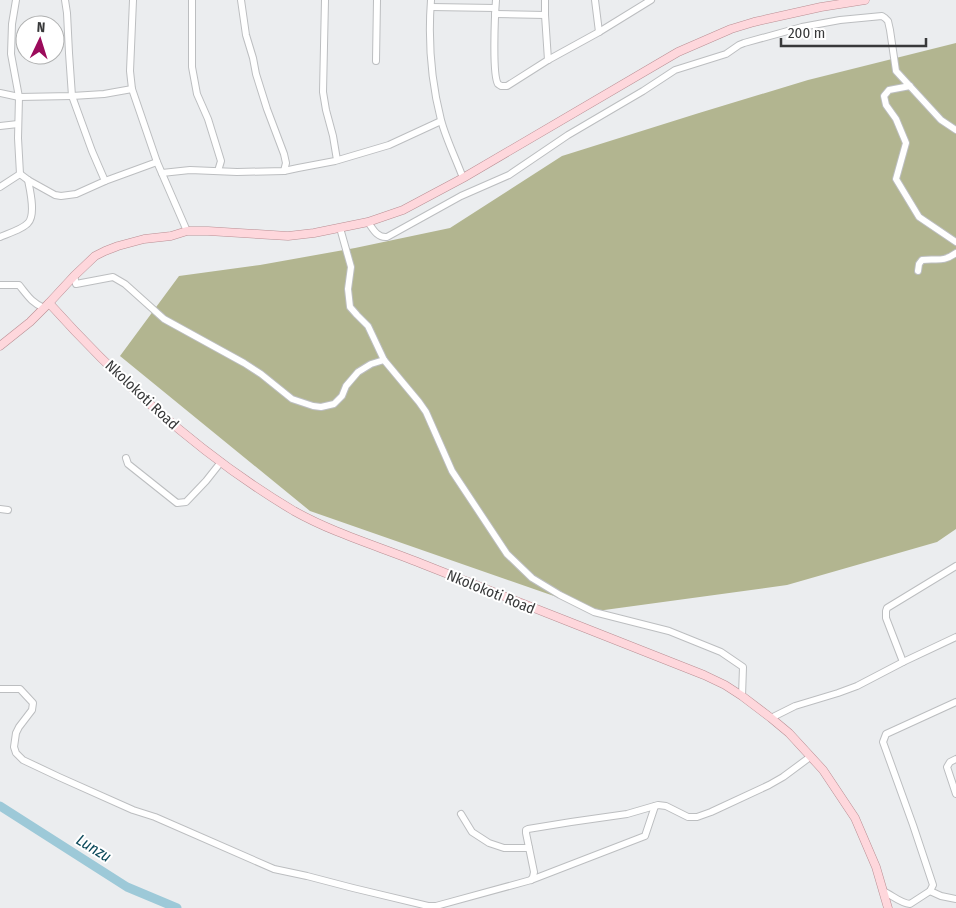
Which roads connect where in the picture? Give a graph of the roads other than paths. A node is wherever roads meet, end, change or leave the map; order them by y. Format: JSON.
{"nodes":[{"id":1,"x":16,"y":0,"type":"edge"},
{"id":2,"x":65,"y":0,"type":"edge"},
{"id":3,"x":133,"y":0,"type":"edge"},
{"id":4,"x":192,"y":0,"type":"edge"},
{"id":5,"x":241,"y":0,"type":"edge"},
{"id":6,"x":325,"y":0,"type":"edge"},
{"id":7,"x":377,"y":0,"type":"edge"},
{"id":8,"x":496,"y":0,"type":"edge"},
{"id":9,"x":545,"y":0,"type":"edge"},
{"id":10,"x":594,"y":0,"type":"edge"},
{"id":11,"x":649,"y":0,"type":"edge"},
{"id":12,"x":865,"y":0,"type":"edge"},
{"id":13,"x":855,"y":1,"type":"edge"},
{"id":14,"x":431,"y":3,"type":"edge"},
{"id":15,"x":495,"y":11,"type":"junction"},
{"id":16,"x":545,"y":15,"type":"junction"},
{"id":17,"x":600,"y":32,"type":"junction"},
{"id":18,"x":548,"y":60,"type":"junction"},
{"id":19,"x":376,"y":61,"type":"dead end"},
{"id":20,"x":910,"y":86,"type":"junction"},
{"id":21,"x":132,"y":90,"type":"junction"},
{"id":22,"x":0,"y":93,"type":"edge"},
{"id":23,"x":72,"y":96,"type":"junction"},
{"id":24,"x":19,"y":97,"type":"junction"},
{"id":25,"x":442,"y":122,"type":"junction"},
{"id":26,"x":18,"y":124,"type":"junction"},
{"id":27,"x":0,"y":126,"type":"edge"},
{"id":28,"x":956,"y":130,"type":"edge"},
{"id":29,"x":337,"y":160,"type":"junction"},
{"id":30,"x":157,"y":162,"type":"junction"},
{"id":31,"x":218,"y":171,"type":"junction"},
{"id":32,"x":284,"y":171,"type":"junction"},
{"id":33,"x":162,"y":173,"type":"junction"},
{"id":34,"x":20,"y":174,"type":"junction"},
{"id":35,"x":463,"y":178,"type":"junction"},
{"id":36,"x":28,"y":180,"type":"junction"},
{"id":37,"x":105,"y":181,"type":"junction"},
{"id":38,"x":0,"y":187,"type":"edge"},
{"id":39,"x":368,"y":222,"type":"junction"},
{"id":40,"x":340,"y":228,"type":"junction"},
{"id":41,"x":187,"y":231,"type":"junction"},
{"id":42,"x":0,"y":236,"type":"edge"},
{"id":43,"x":956,"y":242,"type":"edge"},
{"id":44,"x":956,"y":253,"type":"edge"},
{"id":45,"x":918,"y":271,"type":"dead end"},
{"id":46,"x":74,"y":276,"type":"junction"},
{"id":47,"x":0,"y":285,"type":"edge"},
{"id":48,"x":47,"y":305,"type":"junction"},
{"id":49,"x":0,"y":346,"type":"edge"},
{"id":50,"x":384,"y":360,"type":"junction"},
{"id":51,"x":126,"y":458,"type":"dead end"},
{"id":52,"x":221,"y":462,"type":"junction"},
{"id":53,"x":0,"y":509,"type":"edge"},
{"id":54,"x":8,"y":510,"type":"dead end"},
{"id":55,"x":956,"y":566,"type":"edge"},
{"id":56,"x":956,"y":637,"type":"edge"},
{"id":57,"x":903,"y":662,"type":"junction"},
{"id":58,"x":0,"y":689,"type":"edge"},
{"id":59,"x":742,"y":696,"type":"junction"},
{"id":60,"x":956,"y":702,"type":"edge"},
{"id":61,"x":771,"y":718,"type":"junction"},
{"id":62,"x":810,"y":757,"type":"junction"},
{"id":63,"x":956,"y":759,"type":"edge"},
{"id":64,"x":956,"y":794,"type":"edge"},
{"id":65,"x":655,"y":806,"type":"junction"},
{"id":66,"x":461,"y":814,"type":"dead end"},
{"id":67,"x":529,"y":848,"type":"junction"},
{"id":68,"x":531,"y":880,"type":"junction"},
{"id":69,"x":883,"y":891,"type":"junction"},
{"id":70,"x":930,"y":891,"type":"junction"},
{"id":71,"x":956,"y":899,"type":"edge"},
{"id":72,"x":888,"y":908,"type":"edge"}],
"edges":[{"from":1,"to":24,"type":"street"},
{"from":2,"to":23,"type":"street"},
{"from":3,"to":21,"type":"street"},
{"from":4,"to":31,"type":"street"},
{"from":5,"to":32,"type":"street"},
{"from":6,"to":29,"type":"street"},
{"from":7,"to":19,"type":"street"},
{"from":8,"to":15,"type":"street"},
{"from":9,"to":16,"type":"street"},
{"from":10,"to":17,"type":"street"},
{"from":11,"to":17,"type":"street"},
{"from":12,"to":13,"type":"main road"},
{"from":13,"to":35,"type":"main road"},
{"from":14,"to":15,"type":"street"},
{"from":14,"to":25,"type":"street"},
{"from":15,"to":16,"type":"street"},
{"from":15,"to":18,"type":"street"},
{"from":16,"to":18,"type":"street"},
{"from":17,"to":18,"type":"street"},
{"from":20,"to":28,"type":"street"},
{"from":20,"to":39,"type":"street"},
{"from":20,"to":43,"type":"street"},
{"from":21,"to":23,"type":"street"},
{"from":21,"to":30,"type":"street"},
{"from":22,"to":24,"type":"street"},
{"from":23,"to":24,"type":"street"},
{"from":23,"to":37,"type":"street"},
{"from":24,"to":26,"type":"street"},
{"from":25,"to":29,"type":"street"},
{"from":25,"to":35,"type":"street"},
{"from":26,"to":27,"type":"street"},
{"from":26,"to":34,"type":"street"},
{"from":29,"to":32,"type":"street"},
{"from":30,"to":33,"type":"street"},
{"from":30,"to":37,"type":"street"},
{"from":31,"to":32,"type":"street"},
{"from":31,"to":33,"type":"street"},
{"from":33,"to":41,"type":"street"},
{"from":34,"to":36,"type":"street"},
{"from":34,"to":38,"type":"street"},
{"from":35,"to":39,"type":"main road"},
{"from":36,"to":37,"type":"street"},
{"from":36,"to":42,"type":"street"},
{"from":39,"to":40,"type":"main road"},
{"from":40,"to":41,"type":"main road"},
{"from":40,"to":50,"type":"street"},
{"from":41,"to":46,"type":"main road"},
{"from":44,"to":45,"type":"street"},
{"from":46,"to":48,"type":"main road"},
{"from":46,"to":50,"type":"street"},
{"from":47,"to":48,"type":"street"},
{"from":48,"to":49,"type":"main road"},
{"from":48,"to":52,"type":"main road","name":"Nkolokoti Road"},
{"from":50,"to":59,"type":"street"},
{"from":51,"to":52,"type":"street"},
{"from":52,"to":59,"type":"main road","name":"Nkolokoti Road"},
{"from":53,"to":54,"type":"street"},
{"from":55,"to":57,"type":"street"},
{"from":56,"to":57,"type":"street"},
{"from":57,"to":61,"type":"street"},
{"from":58,"to":68,"type":"street"},
{"from":59,"to":61,"type":"main road","name":"Nkolokoti Road"},
{"from":60,"to":70,"type":"street"},
{"from":61,"to":62,"type":"main road","name":"Nkolokoti Road"},
{"from":62,"to":65,"type":"street"},
{"from":62,"to":69,"type":"main road","name":"Nkolokoti Road"},
{"from":63,"to":64,"type":"street"},
{"from":65,"to":67,"type":"street"},
{"from":65,"to":68,"type":"street"},
{"from":66,"to":67,"type":"street"},
{"from":67,"to":68,"type":"street"},
{"from":69,"to":70,"type":"street"},
{"from":69,"to":72,"type":"main road","name":"Nkolokoti Road"},
{"from":70,"to":71,"type":"street"}]}
